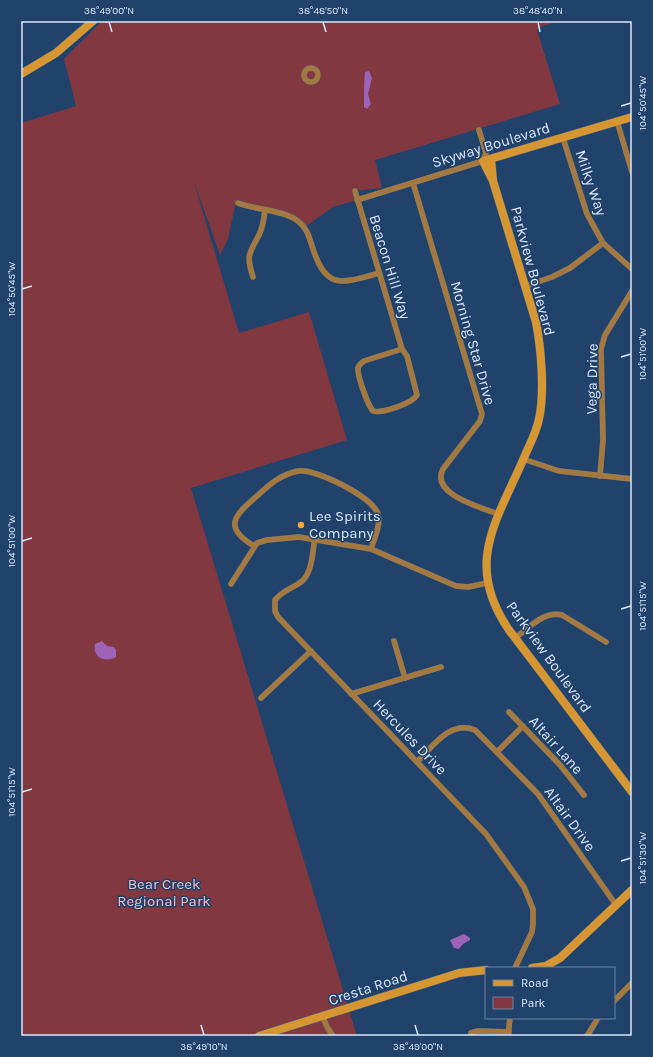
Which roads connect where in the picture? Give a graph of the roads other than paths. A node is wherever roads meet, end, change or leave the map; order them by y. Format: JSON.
{"nodes":[{"id":1,"x":93,"y":21,"type":"edge"},
{"id":2,"x":21,"y":74,"type":"edge"},
{"id":3,"x":632,"y":117,"type":"edge"},
{"id":4,"x":617,"y":121,"type":"junction"},
{"id":5,"x":479,"y":130,"type":"dead end"},
{"id":6,"x":563,"y":138,"type":"junction"},
{"id":7,"x":487,"y":160,"type":"junction"},
{"id":8,"x":632,"y":172,"type":"edge"},
{"id":9,"x":413,"y":183,"type":"junction"},
{"id":10,"x":355,"y":191,"type":"dead end"},
{"id":11,"x":357,"y":200,"type":"junction"},
{"id":12,"x":238,"y":203,"type":"dead end"},
{"id":13,"x":265,"y":210,"type":"junction"},
{"id":14,"x":603,"y":243,"type":"junction"},
{"id":15,"x":632,"y":269,"type":"edge"},
{"id":16,"x":379,"y":273,"type":"junction"},
{"id":17,"x":254,"y":277,"type":"dead end"},
{"id":18,"x":526,"y":286,"type":"junction"},
{"id":19,"x":632,"y":291,"type":"edge"},
{"id":20,"x":402,"y":349,"type":"junction"},
{"id":21,"x":523,"y":460,"type":"junction"},
{"id":22,"x":600,"y":476,"type":"junction"},
{"id":23,"x":632,"y":479,"type":"edge"},
{"id":24,"x":498,"y":514,"type":"junction"},
{"id":25,"x":315,"y":538,"type":"junction"},
{"id":26,"x":254,"y":546,"type":"junction"},
{"id":27,"x":371,"y":549,"type":"junction"},
{"id":28,"x":487,"y":583,"type":"junction"},
{"id":29,"x":231,"y":584,"type":"dead end"},
{"id":30,"x":515,"y":638,"type":"junction"},
{"id":31,"x":394,"y":641,"type":"dead end"},
{"id":32,"x":606,"y":642,"type":"dead end"},
{"id":33,"x":311,"y":651,"type":"junction"},
{"id":34,"x":441,"y":667,"type":"dead end"},
{"id":35,"x":405,"y":678,"type":"junction"},
{"id":36,"x":352,"y":694,"type":"junction"},
{"id":37,"x":261,"y":698,"type":"dead end"},
{"id":38,"x":509,"y":712,"type":"dead end"},
{"id":39,"x":523,"y":726,"type":"junction"},
{"id":40,"x":497,"y":752,"type":"junction"},
{"id":41,"x":417,"y":762,"type":"junction"},
{"id":42,"x":632,"y":792,"type":"edge"},
{"id":43,"x":584,"y":796,"type":"dead end"},
{"id":44,"x":632,"y":890,"type":"edge"},
{"id":45,"x":616,"y":905,"type":"junction"},
{"id":46,"x":515,"y":967,"type":"edge"},
{"id":47,"x":539,"y":967,"type":"edge"},
{"id":48,"x":485,"y":970,"type":"edge"},
{"id":49,"x":632,"y":983,"type":"edge"},
{"id":50,"x":615,"y":1000,"type":"edge"},
{"id":51,"x":323,"y":1017,"type":"junction"},
{"id":52,"x":510,"y":1019,"type":"edge"},
{"id":53,"x":597,"y":1019,"type":"edge"},
{"id":54,"x":471,"y":1033,"type":"dead end"},
{"id":55,"x":509,"y":1034,"type":"edge"},
{"id":56,"x":259,"y":1036,"type":"edge"},
{"id":57,"x":333,"y":1036,"type":"edge"},
{"id":58,"x":587,"y":1036,"type":"edge"}],
"edges":[{"from":1,"to":2,"type":"street"},
{"from":3,"to":4,"type":"street","name":"Skyway Boulevard"},
{"from":4,"to":6,"type":"street","name":"Skyway Boulevard"},
{"from":4,"to":8,"type":"street"},
{"from":5,"to":7,"type":"street","name":"Parkview Boulevard"},
{"from":6,"to":7,"type":"street","name":"Skyway Boulevard"},
{"from":6,"to":14,"type":"street","name":"Milky Way"},
{"from":7,"to":9,"type":"street","name":"Skyway Boulevard"},
{"from":7,"to":18,"type":"street","name":"Parkview Boulevard"},
{"from":9,"to":11,"type":"street","name":"Skyway Boulevard"},
{"from":9,"to":24,"type":"street","name":"Morning Star Drive"},
{"from":10,"to":11,"type":"street","name":"Beacon Hill Way"},
{"from":11,"to":16,"type":"street","name":"Beacon Hill Way"},
{"from":12,"to":13,"type":"street"},
{"from":13,"to":16,"type":"street"},
{"from":13,"to":17,"type":"street"},
{"from":14,"to":15,"type":"street","name":"Milky Way"},
{"from":14,"to":18,"type":"street"},
{"from":16,"to":20,"type":"street","name":"Beacon Hill Way"},
{"from":18,"to":21,"type":"street","name":"Parkview Boulevard"},
{"from":19,"to":22,"type":"street","name":"Vega Drive"},
{"from":20,"to":20,"type":"street","name":"Beacon Hill Way"},
{"from":21,"to":22,"type":"street"},
{"from":21,"to":24,"type":"street","name":"Parkview Boulevard"},
{"from":22,"to":23,"type":"street"},
{"from":24,"to":28,"type":"street","name":"Parkview Boulevard"},
{"from":25,"to":26,"type":"street"},
{"from":25,"to":27,"type":"street"},
{"from":25,"to":33,"type":"street","name":"Hercules Drive"},
{"from":26,"to":27,"type":"street"},
{"from":26,"to":29,"type":"street"},
{"from":27,"to":28,"type":"street"},
{"from":28,"to":30,"type":"street","name":"Parkview Boulevard"},
{"from":30,"to":32,"type":"street"},
{"from":30,"to":42,"type":"street","name":"Parkview Boulevard"},
{"from":31,"to":35,"type":"street"},
{"from":33,"to":36,"type":"street","name":"Hercules Drive"},
{"from":33,"to":37,"type":"street"},
{"from":34,"to":35,"type":"street"},
{"from":35,"to":36,"type":"street"},
{"from":36,"to":41,"type":"street","name":"Hercules Drive"},
{"from":38,"to":39,"type":"street","name":"Altair Lane"},
{"from":39,"to":40,"type":"street"},
{"from":39,"to":43,"type":"street","name":"Altair Lane"},
{"from":40,"to":41,"type":"street","name":"Altair Drive"},
{"from":40,"to":45,"type":"street","name":"Altair Drive"},
{"from":41,"to":46,"type":"street","name":"Hercules Drive"},
{"from":44,"to":45,"type":"street"},
{"from":45,"to":47,"type":"street"},
{"from":48,"to":51,"type":"street","name":"Cresta Road"},
{"from":49,"to":50,"type":"street"},
{"from":51,"to":56,"type":"street","name":"Cresta Road"},
{"from":51,"to":57,"type":"street"},
{"from":52,"to":55,"type":"street"},
{"from":53,"to":58,"type":"street"},
{"from":54,"to":55,"type":"street"}]}
